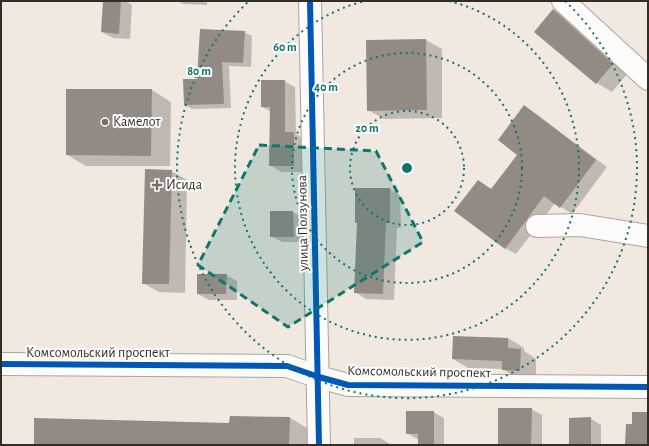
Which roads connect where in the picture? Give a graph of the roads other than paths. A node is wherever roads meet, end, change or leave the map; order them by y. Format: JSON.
{"nodes":[{"id":1,"x":310,"y":1,"type":"edge"},
{"id":2,"x":563,"y":1,"type":"edge"},
{"id":3,"x":648,"y":79,"type":"edge"},
{"id":4,"x":537,"y":226,"type":"dead end"},
{"id":5,"x":648,"y":236,"type":"edge"},
{"id":6,"x":1,"y":364,"type":"edge"},
{"id":7,"x":319,"y":377,"type":"junction"},
{"id":8,"x":648,"y":387,"type":"edge"},
{"id":9,"x":320,"y":445,"type":"edge"}],
"edges":[{"from":1,"to":7,"type":"street","name":"улица Ползунова"},
{"from":2,"to":3,"type":"street"},
{"from":4,"to":5,"type":"street"},
{"from":6,"to":7,"type":"street","name":"Комсомольский проспект"},
{"from":7,"to":8,"type":"street","name":"Комсомольский проспект"},
{"from":7,"to":9,"type":"street","name":"улица Ползунова"}]}
